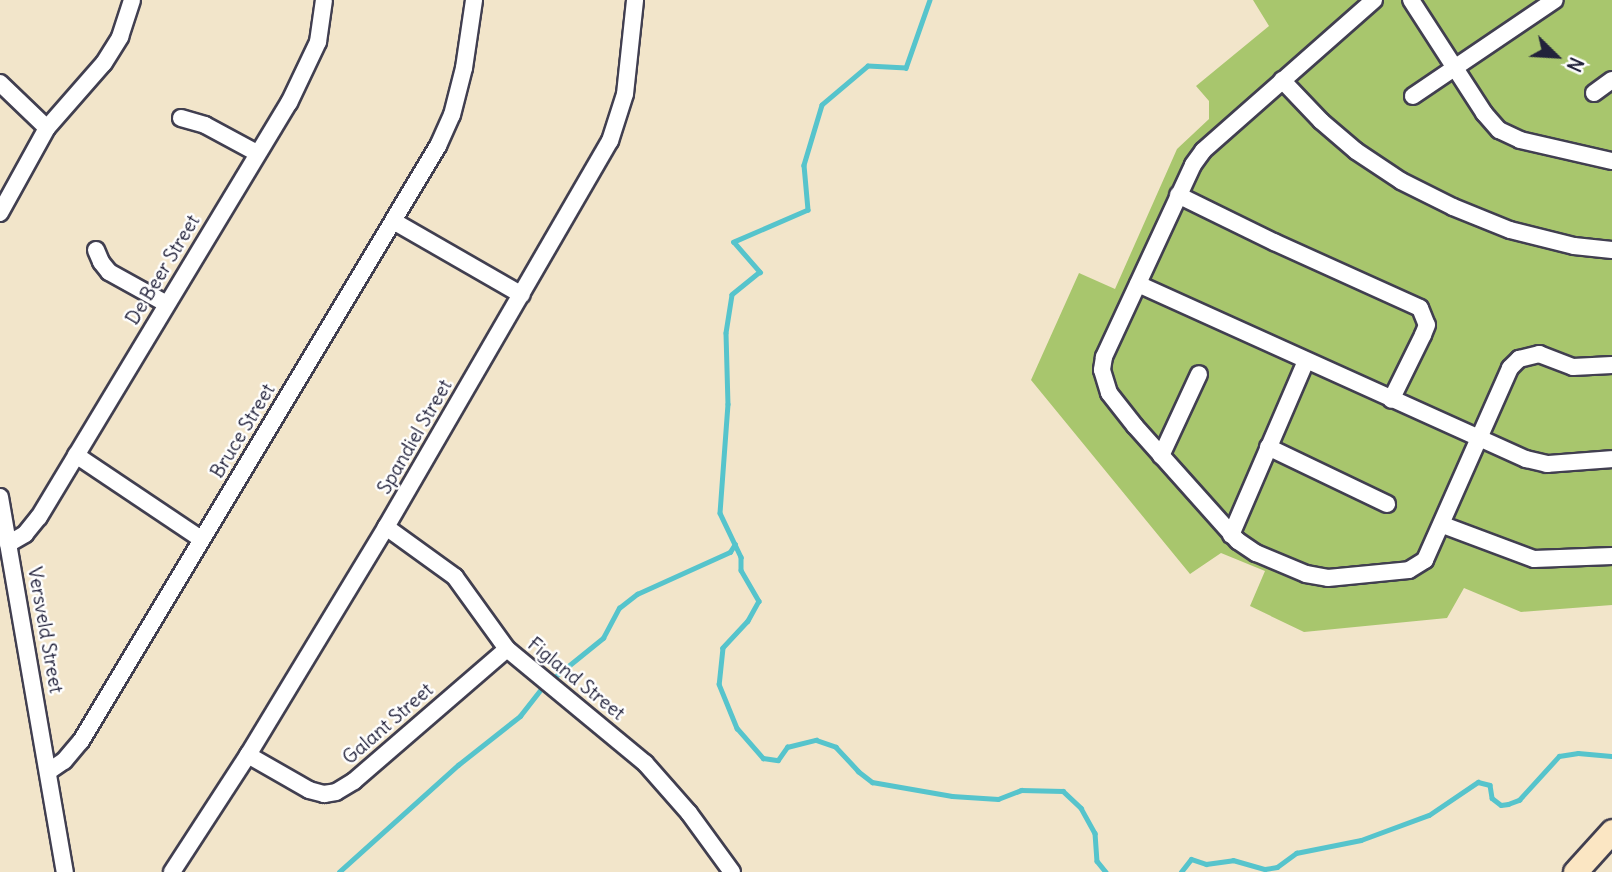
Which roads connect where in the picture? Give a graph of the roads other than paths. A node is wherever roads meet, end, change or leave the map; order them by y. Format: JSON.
{"nodes":[{"id":1,"x":131,"y":0,"type":"edge"},
{"id":2,"x":324,"y":0,"type":"edge"},
{"id":3,"x":474,"y":0,"type":"edge"},
{"id":4,"x":635,"y":0,"type":"edge"},
{"id":5,"x":1374,"y":0,"type":"edge"},
{"id":6,"x":1411,"y":0,"type":"edge"},
{"id":7,"x":1555,"y":0,"type":"edge"},
{"id":8,"x":1454,"y":68,"type":"junction"},
{"id":9,"x":1282,"y":79,"type":"junction"},
{"id":10,"x":1612,"y":80,"type":"edge"},
{"id":11,"x":0,"y":83,"type":"edge"},
{"id":12,"x":1594,"y":93,"type":"dead end"},
{"id":13,"x":1412,"y":96,"type":"dead end"},
{"id":14,"x":181,"y":118,"type":"dead end"},
{"id":15,"x":47,"y":128,"type":"junction"},
{"id":16,"x":257,"y":153,"type":"junction"},
{"id":17,"x":1612,"y":161,"type":"edge"},
{"id":18,"x":1178,"y":195,"type":"junction"},
{"id":19,"x":0,"y":213,"type":"edge"},
{"id":20,"x":395,"y":222,"type":"junction"},
{"id":21,"x":96,"y":250,"type":"dead end"},
{"id":22,"x":1612,"y":250,"type":"edge"},
{"id":23,"x":1138,"y":284,"type":"junction"},
{"id":24,"x":522,"y":295,"type":"junction"},
{"id":25,"x":167,"y":304,"type":"junction"},
{"id":26,"x":1306,"y":361,"type":"junction"},
{"id":27,"x":1612,"y":365,"type":"edge"},
{"id":28,"x":1199,"y":374,"type":"dead end"},
{"id":29,"x":1391,"y":400,"type":"junction"},
{"id":30,"x":1479,"y":440,"type":"junction"},
{"id":31,"x":1268,"y":447,"type":"junction"},
{"id":32,"x":76,"y":455,"type":"junction"},
{"id":33,"x":1161,"y":456,"type":"junction"},
{"id":34,"x":1612,"y":459,"type":"edge"},
{"id":35,"x":0,"y":497,"type":"edge"},
{"id":36,"x":1387,"y":504,"type":"dead end"},
{"id":37,"x":1443,"y":525,"type":"junction"},
{"id":38,"x":386,"y":527,"type":"junction"},
{"id":39,"x":1231,"y":535,"type":"junction"},
{"id":40,"x":201,"y":540,"type":"junction"},
{"id":41,"x":8,"y":544,"type":"junction"},
{"id":42,"x":1612,"y":556,"type":"edge"},
{"id":43,"x":507,"y":649,"type":"junction"},
{"id":44,"x":248,"y":755,"type":"junction"},
{"id":45,"x":49,"y":771,"type":"junction"},
{"id":46,"x":1612,"y":831,"type":"edge"},
{"id":47,"x":65,"y":872,"type":"edge"},
{"id":48,"x":172,"y":872,"type":"edge"},
{"id":49,"x":732,"y":872,"type":"edge"},
{"id":50,"x":1575,"y":872,"type":"edge"}],
"edges":[{"from":1,"to":15,"type":"street"},
{"from":2,"to":16,"type":"street","name":"De Beer Street"},
{"from":3,"to":20,"type":"street","name":"Bruce Street"},
{"from":4,"to":24,"type":"street","name":"Spandiel Street"},
{"from":5,"to":9,"type":"street"},
{"from":6,"to":8,"type":"street"},
{"from":7,"to":8,"type":"street"},
{"from":8,"to":13,"type":"street"},
{"from":8,"to":17,"type":"street"},
{"from":9,"to":18,"type":"street"},
{"from":9,"to":22,"type":"street"},
{"from":10,"to":12,"type":"street"},
{"from":11,"to":15,"type":"street"},
{"from":14,"to":16,"type":"street"},
{"from":15,"to":19,"type":"street"},
{"from":16,"to":25,"type":"street","name":"De Beer Street"},
{"from":18,"to":23,"type":"street"},
{"from":18,"to":29,"type":"street"},
{"from":20,"to":24,"type":"street"},
{"from":20,"to":40,"type":"street","name":"Bruce Street"},
{"from":21,"to":25,"type":"street"},
{"from":23,"to":26,"type":"street"},
{"from":23,"to":33,"type":"street"},
{"from":24,"to":38,"type":"street","name":"Spandiel Street"},
{"from":25,"to":32,"type":"street","name":"De Beer Street"},
{"from":26,"to":29,"type":"street"},
{"from":26,"to":31,"type":"street"},
{"from":27,"to":30,"type":"street"},
{"from":28,"to":33,"type":"street"},
{"from":29,"to":30,"type":"street"},
{"from":30,"to":34,"type":"street"},
{"from":30,"to":37,"type":"street"},
{"from":31,"to":36,"type":"street"},
{"from":31,"to":39,"type":"street"},
{"from":32,"to":40,"type":"street"},
{"from":32,"to":41,"type":"street","name":"De Beer Street"},
{"from":33,"to":39,"type":"street"},
{"from":35,"to":41,"type":"street","name":"Versveld Street"},
{"from":37,"to":39,"type":"street"},
{"from":37,"to":42,"type":"street"},
{"from":38,"to":43,"type":"street","name":"Figland Street"},
{"from":38,"to":44,"type":"street","name":"Spandiel Street"},
{"from":40,"to":45,"type":"street","name":"Bruce Street"},
{"from":41,"to":45,"type":"street","name":"Versveld Street"},
{"from":43,"to":44,"type":"street","name":"Galant Street"},
{"from":43,"to":49,"type":"street","name":"Figland Street"},
{"from":44,"to":48,"type":"street","name":"Spandiel Street"},
{"from":45,"to":47,"type":"street"},
{"from":46,"to":50,"type":"street"}]}
